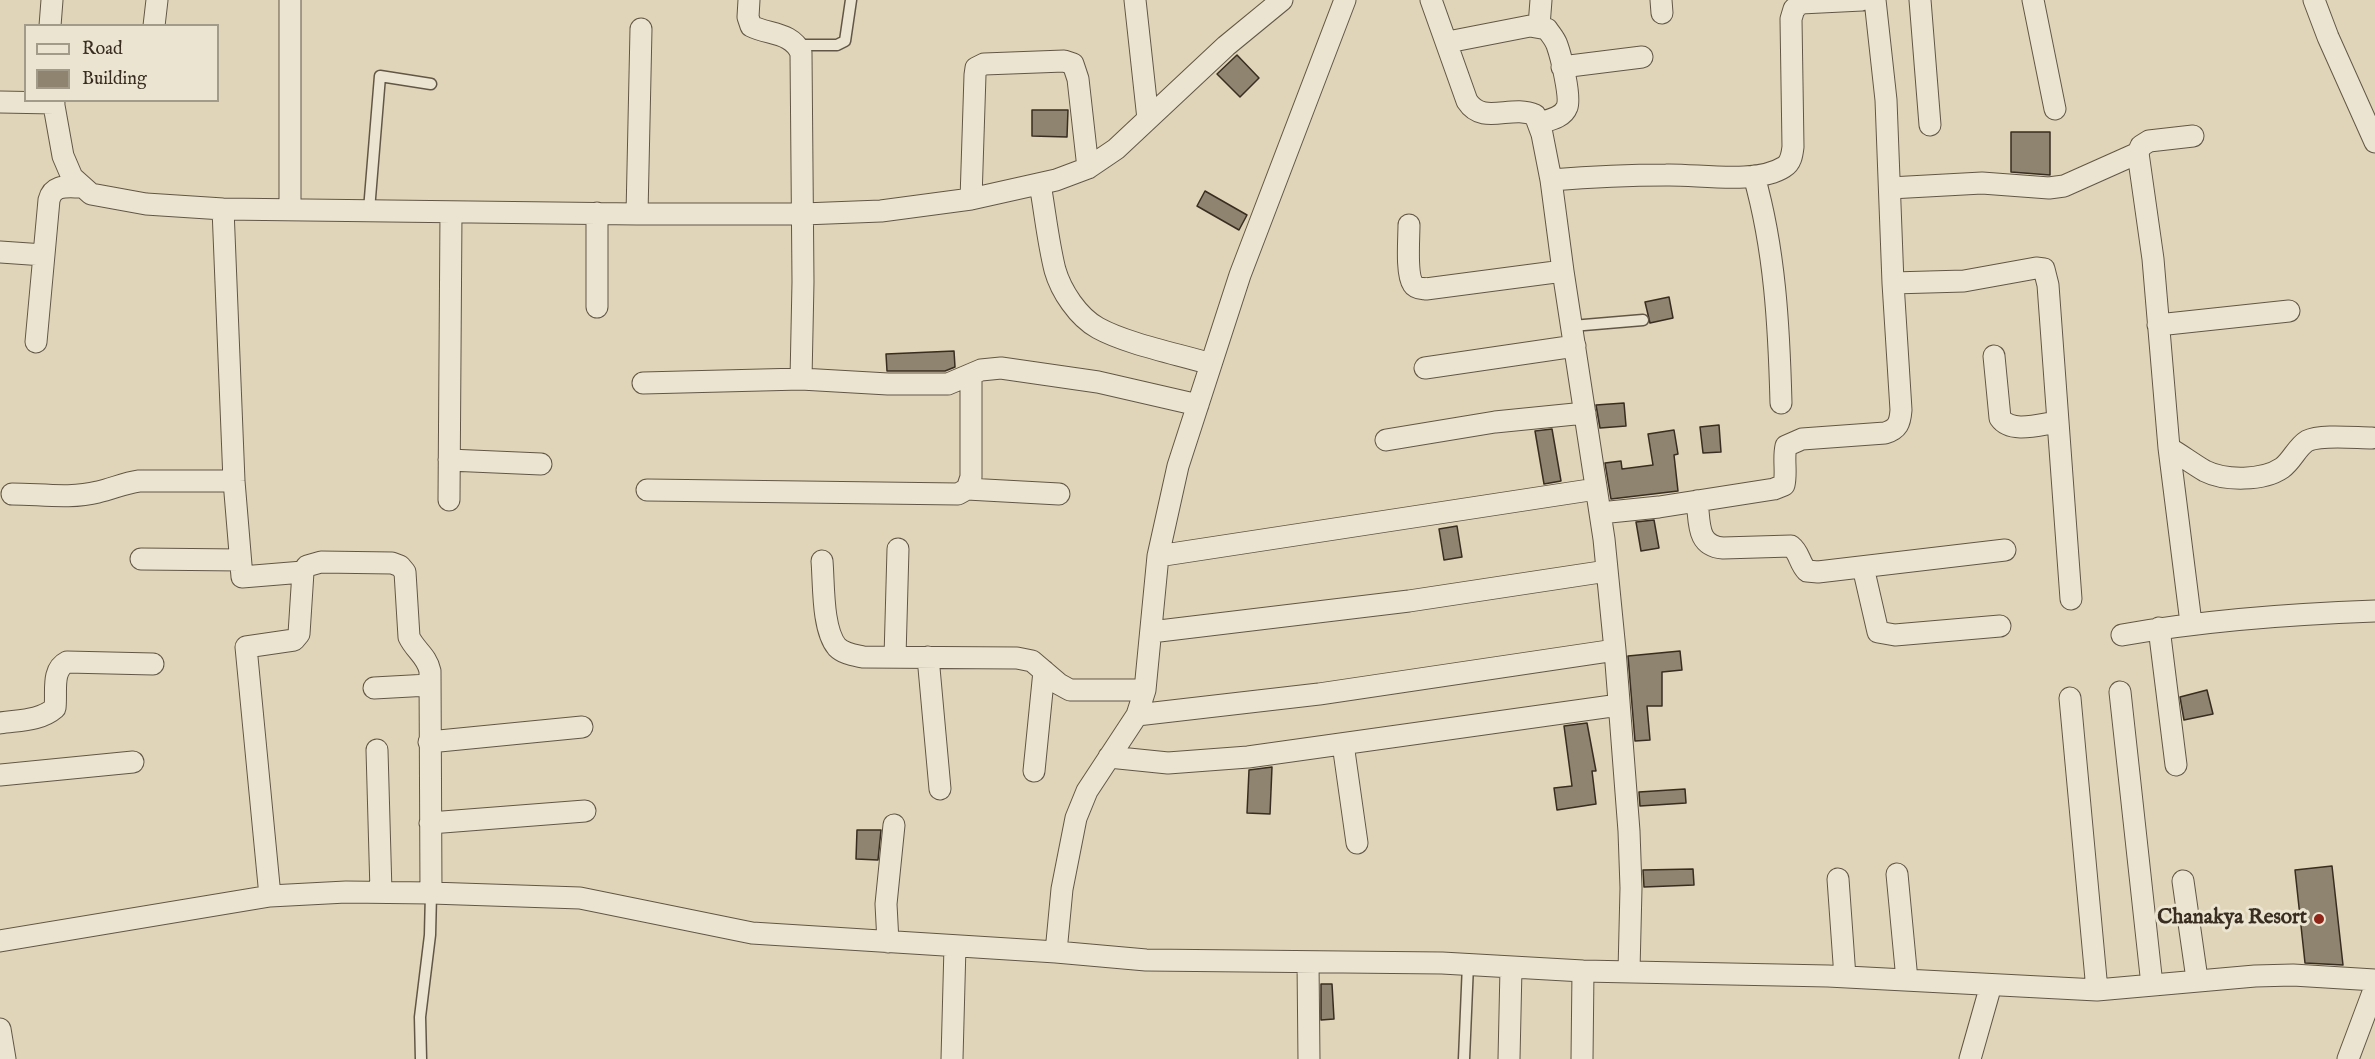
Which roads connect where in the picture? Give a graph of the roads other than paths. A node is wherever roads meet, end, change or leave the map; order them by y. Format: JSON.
{"nodes":[{"id":1,"x":52,"y":0,"type":"edge"},
{"id":2,"x":157,"y":0,"type":"edge"},
{"id":3,"x":290,"y":0,"type":"edge"},
{"id":4,"x":749,"y":0,"type":"edge"},
{"id":5,"x":851,"y":0,"type":"edge"},
{"id":6,"x":1135,"y":0,"type":"edge"},
{"id":7,"x":1282,"y":0,"type":"edge"},
{"id":8,"x":1345,"y":0,"type":"edge"},
{"id":9,"x":1431,"y":0,"type":"edge"},
{"id":10,"x":1541,"y":0,"type":"edge"},
{"id":11,"x":1862,"y":0,"type":"edge"},
{"id":12,"x":1875,"y":0,"type":"edge"},
{"id":13,"x":1920,"y":0,"type":"edge"},
{"id":14,"x":2033,"y":0,"type":"edge"},
{"id":15,"x":2314,"y":0,"type":"edge"},
{"id":16,"x":50,"y":24,"type":"edge"},
{"id":17,"x":154,"y":24,"type":"edge"},
{"id":18,"x":1539,"y":26,"type":"junction"},
{"id":19,"x":641,"y":29,"type":"dead end"},
{"id":20,"x":1448,"y":42,"type":"junction"},
{"id":21,"x":797,"y":45,"type":"junction"},
{"id":22,"x":1642,"y":57,"type":"dead end"},
{"id":23,"x":1562,"y":67,"type":"junction"},
{"id":24,"x":431,"y":84,"type":"dead end"},
{"id":25,"x":0,"y":102,"type":"edge"},
{"id":26,"x":53,"y":102,"type":"edge"},
{"id":27,"x":2055,"y":109,"type":"dead end"},
{"id":28,"x":1148,"y":119,"type":"junction"},
{"id":29,"x":1539,"y":123,"type":"junction"},
{"id":30,"x":1930,"y":125,"type":"dead end"},
{"id":31,"x":2193,"y":136,"type":"dead end"},
{"id":32,"x":2375,"y":142,"type":"edge"},
{"id":33,"x":2138,"y":153,"type":"junction"},
{"id":34,"x":1088,"y":168,"type":"junction"},
{"id":35,"x":1754,"y":176,"type":"junction"},
{"id":36,"x":1551,"y":180,"type":"junction"},
{"id":37,"x":1040,"y":184,"type":"junction"},
{"id":38,"x":81,"y":187,"type":"junction"},
{"id":39,"x":1890,"y":188,"type":"junction"},
{"id":40,"x":971,"y":199,"type":"junction"},
{"id":41,"x":223,"y":209,"type":"junction"},
{"id":42,"x":290,"y":210,"type":"junction"},
{"id":43,"x":369,"y":210,"type":"junction"},
{"id":44,"x":451,"y":212,"type":"junction"},
{"id":45,"x":597,"y":213,"type":"junction"},
{"id":46,"x":638,"y":214,"type":"junction"},
{"id":47,"x":803,"y":214,"type":"junction"},
{"id":48,"x":1409,"y":225,"type":"dead end"},
{"id":49,"x":0,"y":252,"type":"edge"},
{"id":50,"x":44,"y":255,"type":"junction"},
{"id":51,"x":1563,"y":271,"type":"junction"},
{"id":52,"x":1893,"y":283,"type":"junction"},
{"id":53,"x":597,"y":307,"type":"dead end"},
{"id":54,"x":2289,"y":311,"type":"dead end"},
{"id":55,"x":1643,"y":321,"type":"dead end"},
{"id":56,"x":2158,"y":325,"type":"junction"},
{"id":57,"x":1574,"y":336,"type":"junction"},
{"id":58,"x":36,"y":342,"type":"dead end"},
{"id":59,"x":1994,"y":356,"type":"dead end"},
{"id":60,"x":1211,"y":364,"type":"junction"},
{"id":61,"x":1425,"y":368,"type":"dead end"},
{"id":62,"x":971,"y":375,"type":"junction"},
{"id":63,"x":801,"y":379,"type":"junction"},
{"id":64,"x":643,"y":383,"type":"dead end"},
{"id":65,"x":1781,"y":403,"type":"dead end"},
{"id":66,"x":1197,"y":405,"type":"junction"},
{"id":67,"x":1585,"y":412,"type":"junction"},
{"id":68,"x":2058,"y":422,"type":"junction"},
{"id":69,"x":2372,"y":438,"type":"dead end"},
{"id":70,"x":1386,"y":440,"type":"dead end"},
{"id":71,"x":2169,"y":448,"type":"junction"},
{"id":72,"x":449,"y":460,"type":"junction"},
{"id":73,"x":541,"y":464,"type":"dead end"},
{"id":74,"x":234,"y":481,"type":"junction"},
{"id":75,"x":967,"y":489,"type":"junction"},
{"id":76,"x":1596,"y":489,"type":"junction"},
{"id":77,"x":647,"y":490,"type":"dead end"},
{"id":78,"x":12,"y":494,"type":"dead end"},
{"id":79,"x":1059,"y":494,"type":"dead end"},
{"id":80,"x":449,"y":500,"type":"dead end"},
{"id":81,"x":1697,"y":501,"type":"junction"},
{"id":82,"x":1600,"y":513,"type":"junction"},
{"id":83,"x":898,"y":549,"type":"dead end"},
{"id":84,"x":2004,"y":550,"type":"dead end"},
{"id":85,"x":1158,"y":556,"type":"junction"},
{"id":86,"x":141,"y":559,"type":"dead end"},
{"id":87,"x":240,"y":560,"type":"junction"},
{"id":88,"x":822,"y":561,"type":"dead end"},
{"id":89,"x":1863,"y":567,"type":"junction"},
{"id":90,"x":1608,"y":571,"type":"junction"},
{"id":91,"x":303,"y":572,"type":"junction"},
{"id":92,"x":2071,"y":599,"type":"dead end"},
{"id":93,"x":2375,"y":611,"type":"edge"},
{"id":94,"x":2191,"y":623,"type":"junction"},
{"id":95,"x":2000,"y":626,"type":"dead end"},
{"id":96,"x":2159,"y":628,"type":"junction"},
{"id":97,"x":1151,"y":633,"type":"junction"},
{"id":98,"x":2122,"y":635,"type":"dead end"},
{"id":99,"x":1615,"y":650,"type":"junction"},
{"id":100,"x":894,"y":657,"type":"junction"},
{"id":101,"x":928,"y":657,"type":"junction"},
{"id":102,"x":153,"y":664,"type":"dead end"},
{"id":103,"x":1044,"y":671,"type":"junction"},
{"id":104,"x":429,"y":685,"type":"junction"},
{"id":105,"x":375,"y":688,"type":"dead end"},
{"id":106,"x":1145,"y":690,"type":"junction"},
{"id":107,"x":2120,"y":692,"type":"dead end"},
{"id":108,"x":2070,"y":698,"type":"dead end"},
{"id":109,"x":1619,"y":705,"type":"junction"},
{"id":110,"x":1137,"y":715,"type":"junction"},
{"id":111,"x":0,"y":723,"type":"edge"},
{"id":112,"x":582,"y":727,"type":"dead end"},
{"id":113,"x":429,"y":742,"type":"junction"},
{"id":114,"x":1343,"y":744,"type":"junction"},
{"id":115,"x":377,"y":750,"type":"dead end"},
{"id":116,"x":1109,"y":757,"type":"junction"},
{"id":117,"x":133,"y":762,"type":"dead end"},
{"id":118,"x":2176,"y":765,"type":"dead end"},
{"id":119,"x":1034,"y":771,"type":"dead end"},
{"id":120,"x":0,"y":775,"type":"edge"},
{"id":121,"x":940,"y":789,"type":"dead end"},
{"id":122,"x":585,"y":811,"type":"dead end"},
{"id":123,"x":430,"y":823,"type":"junction"},
{"id":124,"x":894,"y":825,"type":"dead end"},
{"id":125,"x":1357,"y":843,"type":"dead end"},
{"id":126,"x":1897,"y":874,"type":"dead end"},
{"id":127,"x":1838,"y":879,"type":"dead end"},
{"id":128,"x":2183,"y":881,"type":"dead end"},
{"id":129,"x":381,"y":892,"type":"junction"},
{"id":130,"x":431,"y":892,"type":"junction"},
{"id":131,"x":270,"y":896,"type":"junction"},
{"id":132,"x":0,"y":941,"type":"edge"},
{"id":133,"x":888,"y":942,"type":"junction"},
{"id":134,"x":955,"y":946,"type":"junction"},
{"id":135,"x":1056,"y":952,"type":"junction"},
{"id":136,"x":1308,"y":962,"type":"junction"},
{"id":137,"x":1468,"y":964,"type":"junction"},
{"id":138,"x":1511,"y":968,"type":"junction"},
{"id":139,"x":1583,"y":971,"type":"junction"},
{"id":140,"x":1629,"y":971,"type":"junction"},
{"id":141,"x":1845,"y":976,"type":"junction"},
{"id":142,"x":1907,"y":980,"type":"junction"},
{"id":143,"x":2197,"y":980,"type":"junction"},
{"id":144,"x":2375,"y":980,"type":"edge"},
{"id":145,"x":1991,"y":985,"type":"junction"},
{"id":146,"x":2152,"y":986,"type":"junction"},
{"id":147,"x":2375,"y":987,"type":"edge"},
{"id":148,"x":2097,"y":990,"type":"junction"},
{"id":149,"x":0,"y":1029,"type":"edge"},
{"id":150,"x":5,"y":1059,"type":"edge"},
{"id":151,"x":422,"y":1059,"type":"edge"},
{"id":152,"x":952,"y":1059,"type":"edge"},
{"id":153,"x":1309,"y":1059,"type":"edge"},
{"id":154,"x":1464,"y":1059,"type":"edge"},
{"id":155,"x":1509,"y":1059,"type":"edge"},
{"id":156,"x":1582,"y":1059,"type":"edge"},
{"id":157,"x":1970,"y":1059,"type":"edge"},
{"id":158,"x":2348,"y":1059,"type":"edge"}],
"edges":[{"from":1,"to":16,"type":"street"},
{"from":2,"to":17,"type":"street"},
{"from":3,"to":42,"type":"street"},
{"from":4,"to":21,"type":"street"},
{"from":5,"to":21,"type":"lane"},
{"from":6,"to":28,"type":"street"},
{"from":7,"to":28,"type":"street"},
{"from":8,"to":60,"type":"street"},
{"from":9,"to":20,"type":"street"},
{"from":10,"to":18,"type":"street"},
{"from":11,"to":35,"type":"street"},
{"from":12,"to":39,"type":"street"},
{"from":13,"to":30,"type":"street"},
{"from":14,"to":27,"type":"street"},
{"from":15,"to":32,"type":"street"},
{"from":18,"to":20,"type":"street"},
{"from":18,"to":23,"type":"street"},
{"from":19,"to":46,"type":"street"},
{"from":20,"to":29,"type":"street"},
{"from":21,"to":47,"type":"street"},
{"from":22,"to":23,"type":"street"},
{"from":23,"to":29,"type":"street"},
{"from":24,"to":43,"type":"lane"},
{"from":25,"to":26,"type":"street"},
{"from":26,"to":38,"type":"street"},
{"from":28,"to":34,"type":"street"},
{"from":29,"to":36,"type":"street"},
{"from":31,"to":33,"type":"street"},
{"from":33,"to":39,"type":"street"},
{"from":33,"to":56,"type":"street"},
{"from":34,"to":37,"type":"street"},
{"from":34,"to":40,"type":"street"},
{"from":35,"to":36,"type":"street"},
{"from":35,"to":65,"type":"street"},
{"from":36,"to":51,"type":"street"},
{"from":37,"to":40,"type":"street"},
{"from":37,"to":60,"type":"street"},
{"from":38,"to":41,"type":"street"},
{"from":38,"to":50,"type":"street"},
{"from":39,"to":52,"type":"street"},
{"from":40,"to":47,"type":"street"},
{"from":41,"to":42,"type":"street"},
{"from":41,"to":74,"type":"street"},
{"from":42,"to":43,"type":"street"},
{"from":43,"to":44,"type":"street"},
{"from":44,"to":45,"type":"street"},
{"from":44,"to":72,"type":"street"},
{"from":45,"to":46,"type":"street"},
{"from":45,"to":53,"type":"street"},
{"from":46,"to":47,"type":"street"},
{"from":47,"to":63,"type":"street"},
{"from":48,"to":51,"type":"street"},
{"from":49,"to":50,"type":"street"},
{"from":50,"to":58,"type":"street"},
{"from":51,"to":57,"type":"street"},
{"from":52,"to":68,"type":"street"},
{"from":52,"to":81,"type":"street"},
{"from":54,"to":56,"type":"street"},
{"from":55,"to":57,"type":"lane"},
{"from":56,"to":71,"type":"street"},
{"from":57,"to":61,"type":"street"},
{"from":57,"to":67,"type":"street"},
{"from":59,"to":68,"type":"street"},
{"from":60,"to":66,"type":"street"},
{"from":62,"to":63,"type":"street"},
{"from":62,"to":66,"type":"street"},
{"from":62,"to":75,"type":"street"},
{"from":63,"to":64,"type":"street"},
{"from":66,"to":85,"type":"street"},
{"from":67,"to":70,"type":"street"},
{"from":67,"to":76,"type":"street"},
{"from":68,"to":92,"type":"street"},
{"from":69,"to":71,"type":"street"},
{"from":71,"to":94,"type":"street"},
{"from":72,"to":73,"type":"street"},
{"from":72,"to":80,"type":"street"},
{"from":74,"to":78,"type":"street"},
{"from":74,"to":87,"type":"street"},
{"from":75,"to":77,"type":"street"},
{"from":75,"to":79,"type":"street"},
{"from":76,"to":82,"type":"street"},
{"from":76,"to":85,"type":"street"},
{"from":81,"to":82,"type":"street"},
{"from":81,"to":89,"type":"street"},
{"from":82,"to":90,"type":"street"},
{"from":83,"to":100,"type":"street"},
{"from":84,"to":89,"type":"street"},
{"from":85,"to":97,"type":"street"},
{"from":86,"to":87,"type":"street"},
{"from":87,"to":91,"type":"street"},
{"from":88,"to":100,"type":"street"},
{"from":89,"to":95,"type":"street"},
{"from":90,"to":97,"type":"street"},
{"from":90,"to":99,"type":"street"},
{"from":91,"to":104,"type":"street"},
{"from":91,"to":131,"type":"street"},
{"from":93,"to":94,"type":"street"},
{"from":94,"to":96,"type":"street"},
{"from":96,"to":98,"type":"street"},
{"from":96,"to":118,"type":"street"},
{"from":97,"to":106,"type":"street"},
{"from":99,"to":109,"type":"street"},
{"from":99,"to":110,"type":"street"},
{"from":100,"to":101,"type":"street"},
{"from":101,"to":103,"type":"street"},
{"from":101,"to":121,"type":"street"},
{"from":102,"to":111,"type":"street"},
{"from":103,"to":106,"type":"street"},
{"from":103,"to":119,"type":"street"},
{"from":104,"to":105,"type":"street"},
{"from":104,"to":113,"type":"street"},
{"from":106,"to":110,"type":"street"},
{"from":107,"to":146,"type":"street"},
{"from":108,"to":148,"type":"street"},
{"from":109,"to":114,"type":"street"},
{"from":109,"to":140,"type":"street"},
{"from":110,"to":116,"type":"street"},
{"from":112,"to":113,"type":"street"},
{"from":113,"to":123,"type":"street"},
{"from":114,"to":116,"type":"street"},
{"from":114,"to":125,"type":"street"},
{"from":115,"to":129,"type":"street"},
{"from":116,"to":135,"type":"street"},
{"from":117,"to":120,"type":"street"},
{"from":122,"to":123,"type":"street"},
{"from":123,"to":130,"type":"street"},
{"from":124,"to":133,"type":"street"},
{"from":126,"to":142,"type":"street"},
{"from":127,"to":141,"type":"street"},
{"from":128,"to":143,"type":"street"},
{"from":129,"to":130,"type":"street"},
{"from":129,"to":131,"type":"street"},
{"from":130,"to":133,"type":"street"},
{"from":130,"to":151,"type":"lane"},
{"from":131,"to":132,"type":"street"},
{"from":133,"to":134,"type":"street"},
{"from":134,"to":135,"type":"street"},
{"from":134,"to":152,"type":"street"},
{"from":135,"to":136,"type":"street"},
{"from":136,"to":137,"type":"street"},
{"from":136,"to":153,"type":"street"},
{"from":137,"to":138,"type":"street"},
{"from":137,"to":154,"type":"lane"},
{"from":138,"to":139,"type":"street"},
{"from":138,"to":155,"type":"street"},
{"from":139,"to":140,"type":"street"},
{"from":139,"to":156,"type":"street"},
{"from":140,"to":141,"type":"street"},
{"from":141,"to":142,"type":"street"},
{"from":142,"to":145,"type":"street"},
{"from":143,"to":144,"type":"street"},
{"from":143,"to":146,"type":"street"},
{"from":145,"to":148,"type":"street"},
{"from":145,"to":157,"type":"street"},
{"from":146,"to":148,"type":"street"},
{"from":147,"to":158,"type":"street"},
{"from":149,"to":150,"type":"street"}]}
